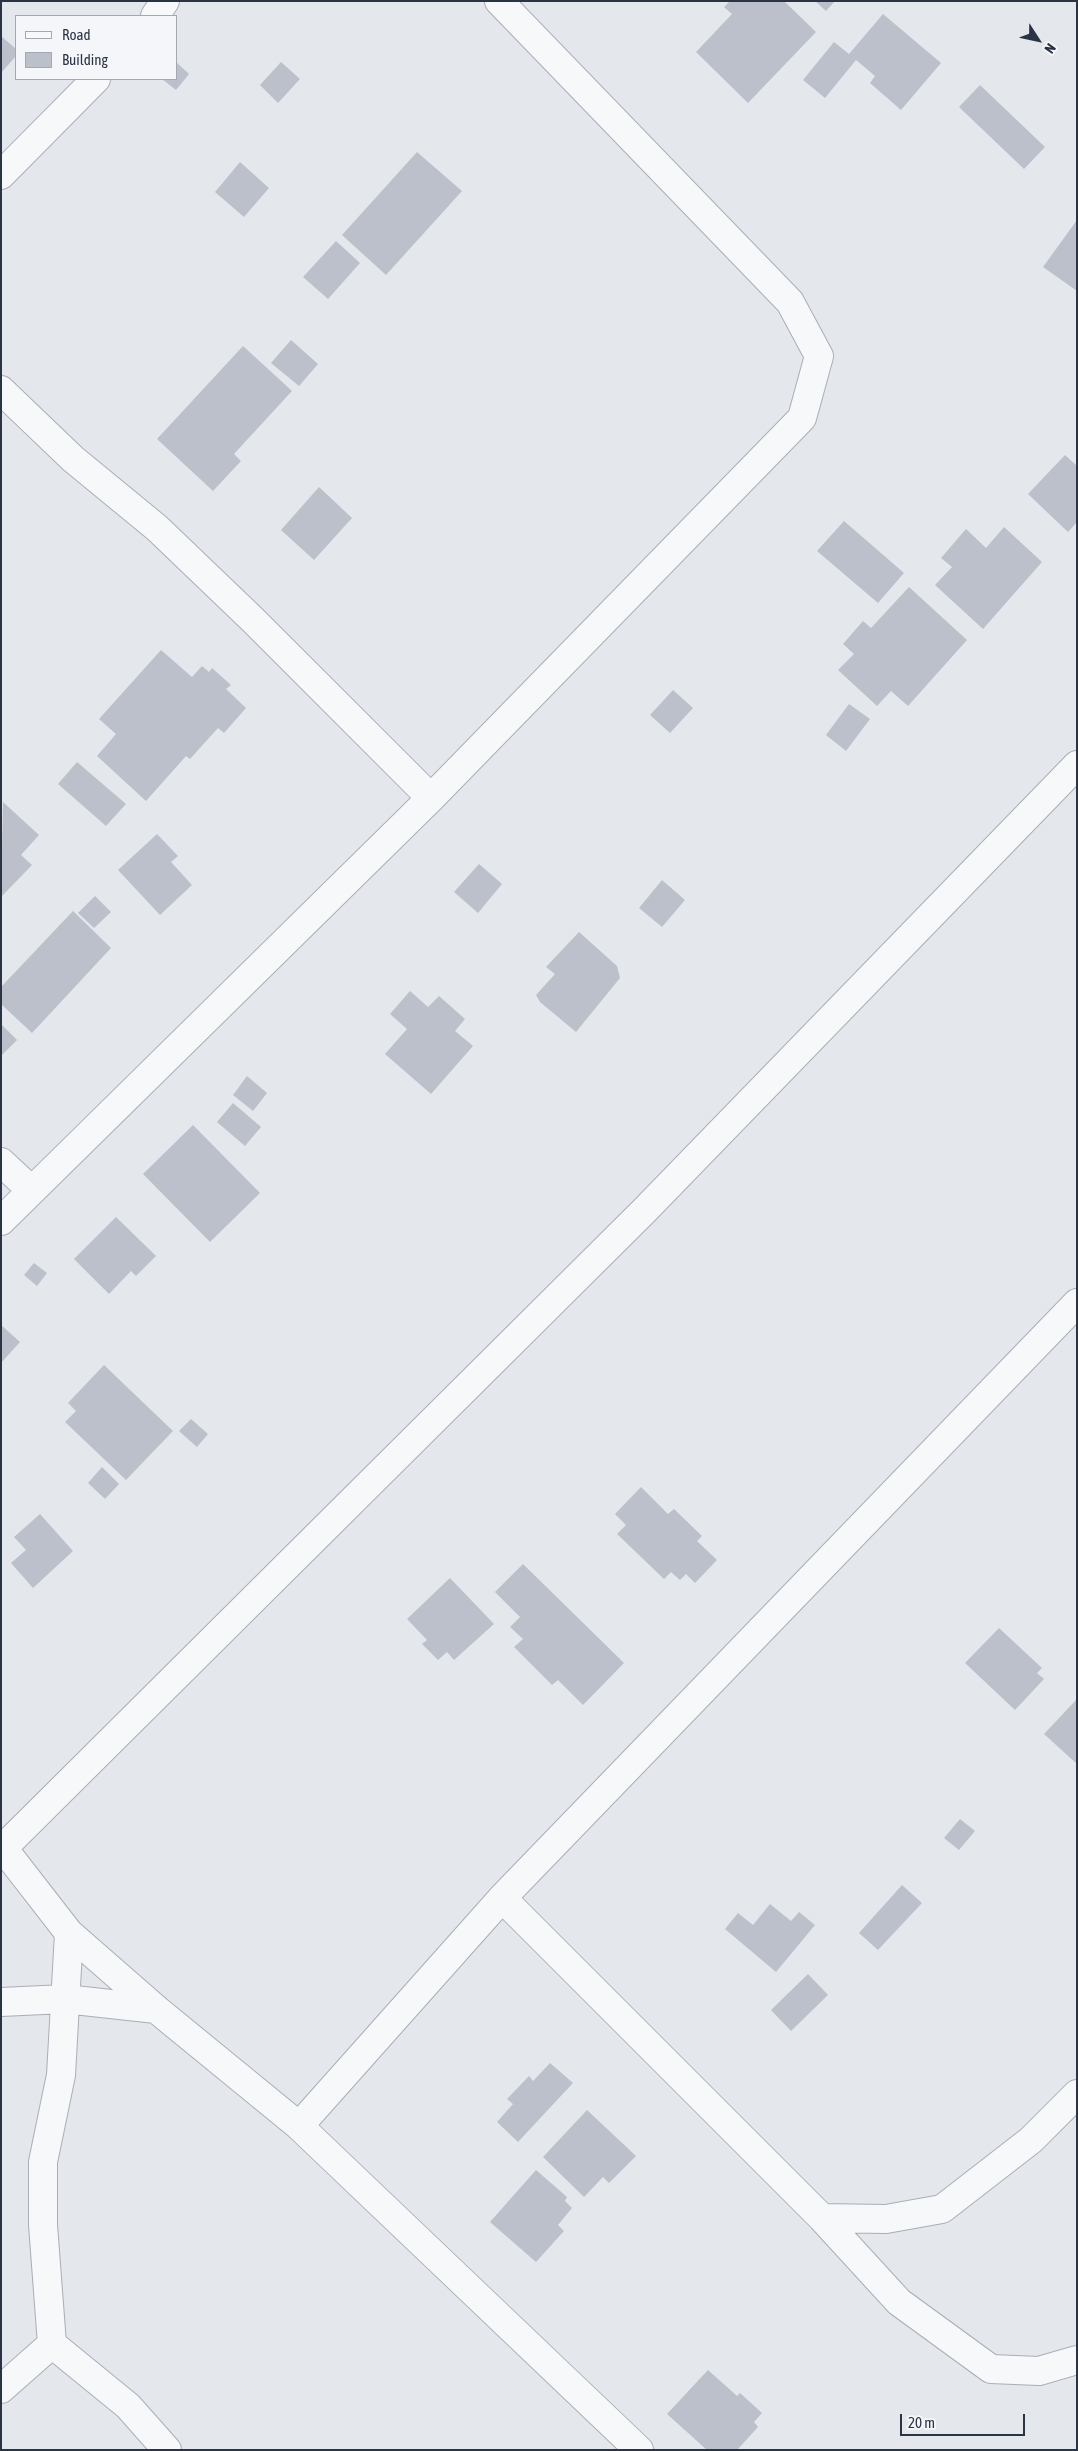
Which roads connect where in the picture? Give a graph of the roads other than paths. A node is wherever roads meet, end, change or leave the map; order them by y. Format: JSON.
{"nodes":[{"id":1,"x":165,"y":1,"type":"edge"},
{"id":2,"x":499,"y":1,"type":"edge"},
{"id":3,"x":155,"y":15,"type":"edge"},
{"id":4,"x":95,"y":80,"type":"edge"},
{"id":5,"x":1,"y":175,"type":"edge"},
{"id":6,"x":1,"y":390,"type":"edge"},
{"id":7,"x":1077,"y":765,"type":"edge"},
{"id":8,"x":431,"y":798,"type":"junction"},
{"id":9,"x":1,"y":1162,"type":"edge"},
{"id":10,"x":31,"y":1190,"type":"junction"},
{"id":11,"x":1,"y":1221,"type":"edge"},
{"id":12,"x":1077,"y":1303,"type":"edge"},
{"id":13,"x":2,"y":1849,"type":"edge"},
{"id":14,"x":502,"y":1898,"type":"junction"},
{"id":15,"x":70,"y":1934,"type":"junction"},
{"id":16,"x":65,"y":2000,"type":"junction"},
{"id":17,"x":1,"y":2002,"type":"edge"},
{"id":18,"x":156,"y":2009,"type":"junction"},
{"id":19,"x":1077,"y":2094,"type":"edge"},
{"id":20,"x":299,"y":2126,"type":"junction"},
{"id":21,"x":822,"y":2218,"type":"junction"},
{"id":22,"x":52,"y":2344,"type":"junction"},
{"id":23,"x":1077,"y":2360,"type":"edge"},
{"id":24,"x":1,"y":2389,"type":"edge"},
{"id":25,"x":167,"y":2450,"type":"edge"},
{"id":26,"x":639,"y":2450,"type":"edge"}],
"edges":[{"from":1,"to":3,"type":"street"},
{"from":2,"to":8,"type":"street"},
{"from":4,"to":5,"type":"street"},
{"from":6,"to":8,"type":"street"},
{"from":7,"to":13,"type":"street"},
{"from":8,"to":10,"type":"street"},
{"from":9,"to":10,"type":"street"},
{"from":10,"to":11,"type":"street"},
{"from":12,"to":14,"type":"street"},
{"from":13,"to":15,"type":"street"},
{"from":14,"to":20,"type":"street"},
{"from":14,"to":21,"type":"street"},
{"from":15,"to":16,"type":"street"},
{"from":15,"to":18,"type":"street"},
{"from":16,"to":17,"type":"street"},
{"from":16,"to":18,"type":"street"},
{"from":16,"to":22,"type":"street"},
{"from":18,"to":20,"type":"street"},
{"from":19,"to":21,"type":"street"},
{"from":20,"to":26,"type":"street"},
{"from":21,"to":23,"type":"street"},
{"from":22,"to":24,"type":"street"},
{"from":22,"to":25,"type":"street"}]}
